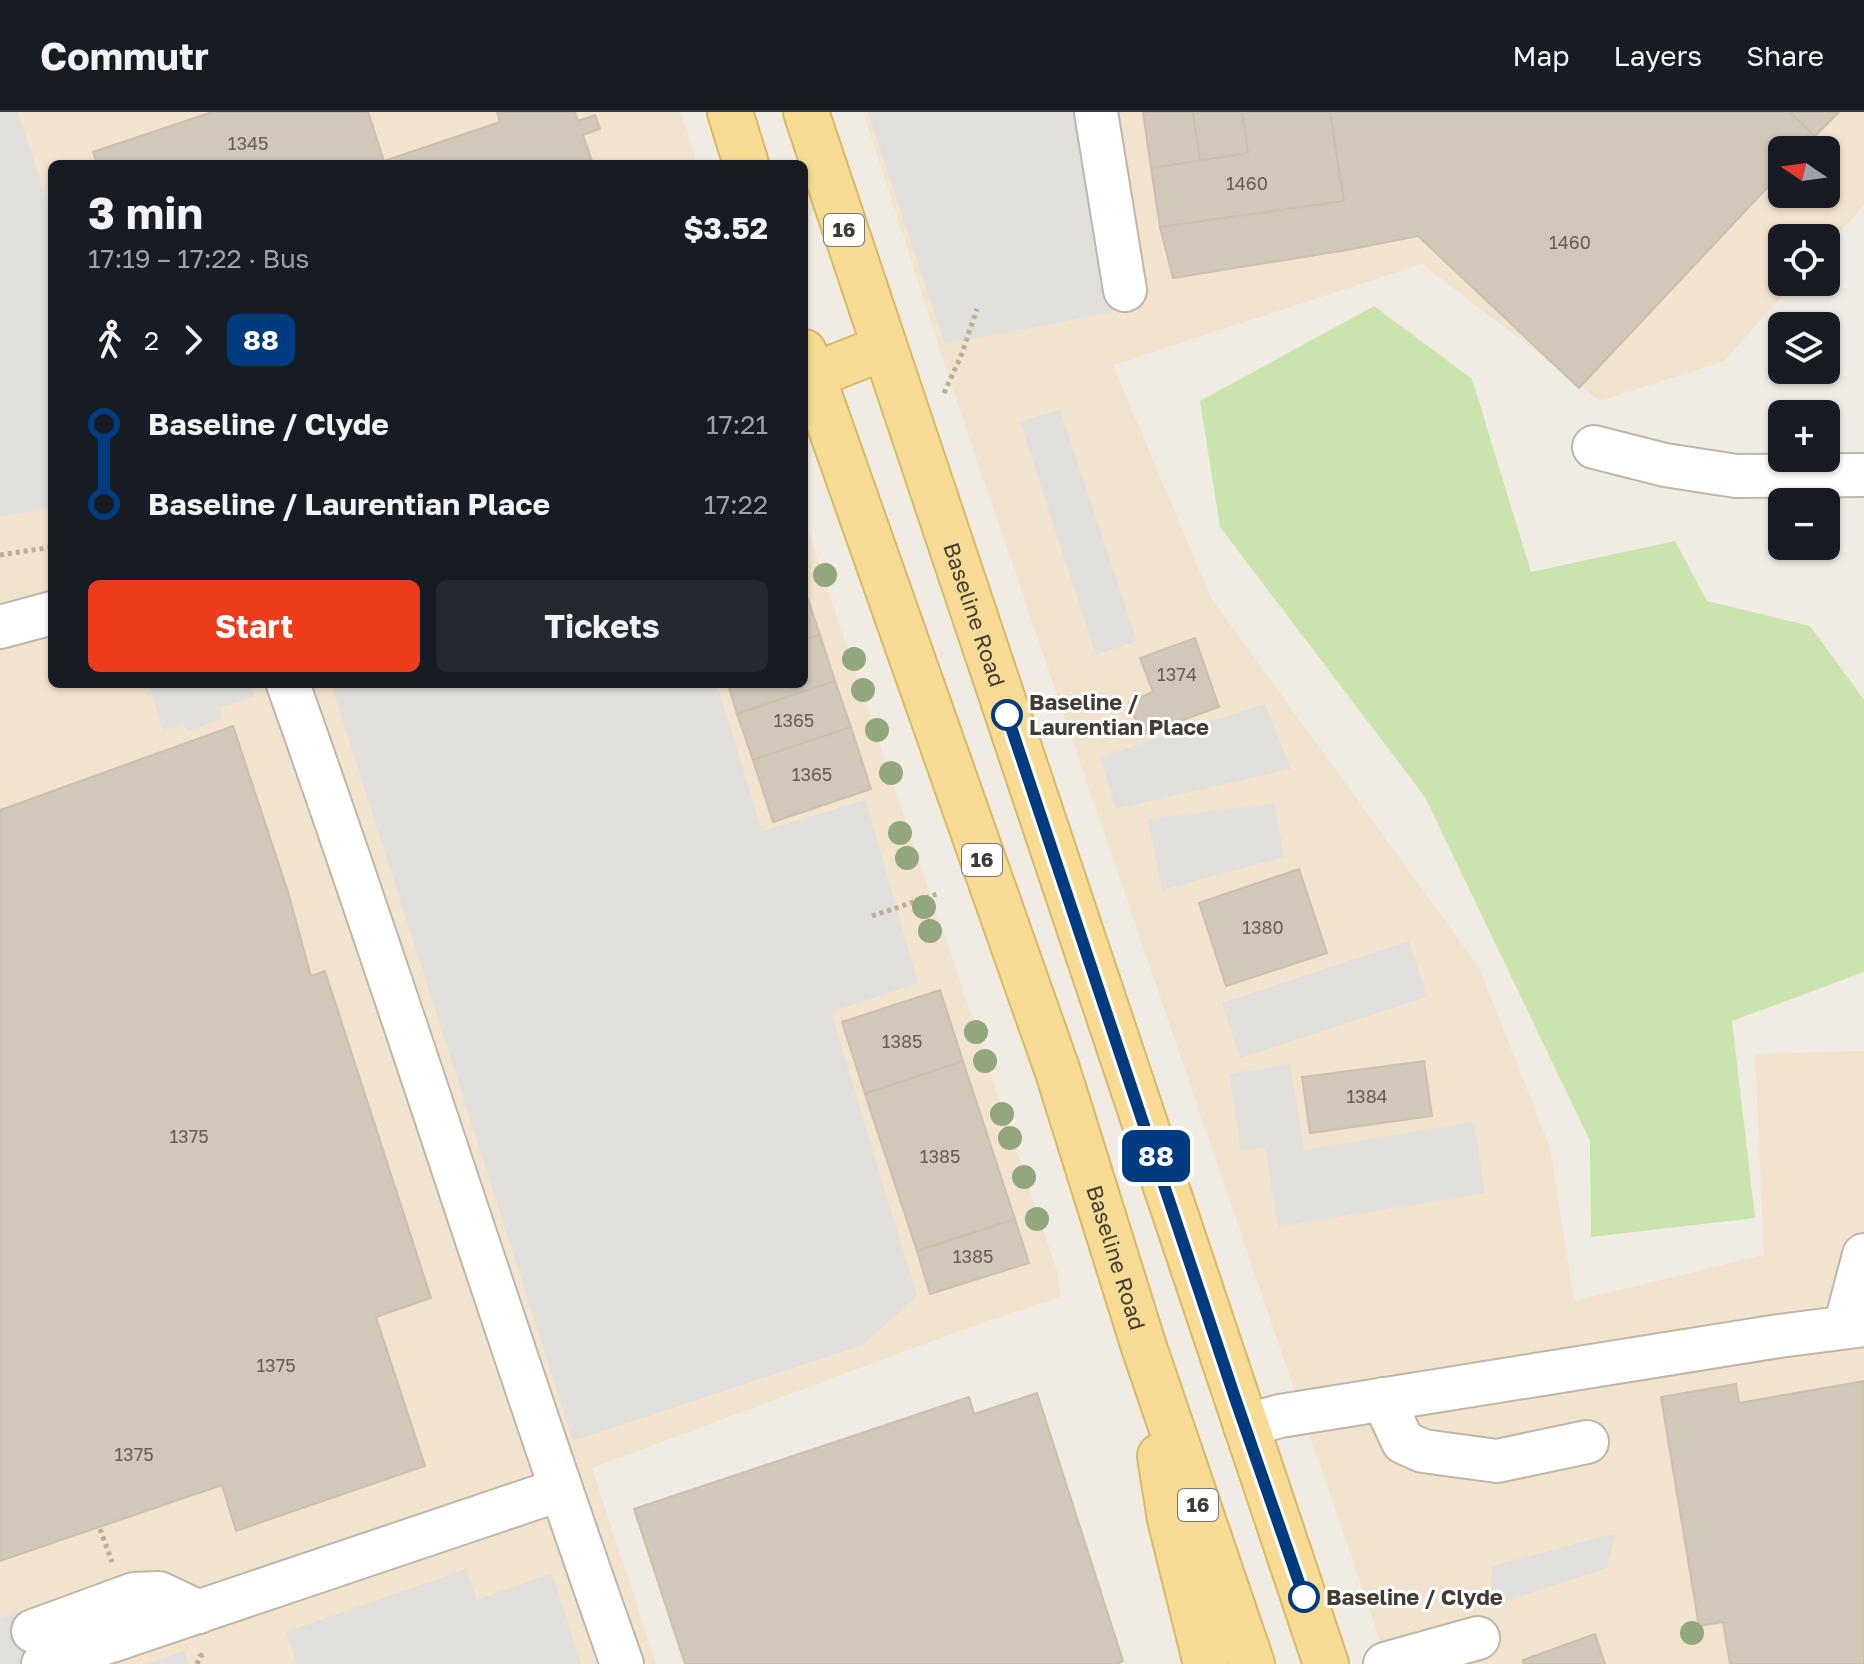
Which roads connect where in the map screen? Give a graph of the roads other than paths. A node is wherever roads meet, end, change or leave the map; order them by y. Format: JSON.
{"nodes":[{"id":1,"x":730,"y":112,"type":"edge"},
{"id":2,"x":806,"y":112,"type":"edge"},
{"id":3,"x":1096,"y":112,"type":"edge"},
{"id":4,"x":745,"y":160,"type":"edge"},
{"id":5,"x":1125,"y":290,"type":"dead end"},
{"id":6,"x":883,"y":348,"type":"junction"},
{"id":7,"x":808,"y":369,"type":"edge"},
{"id":8,"x":808,"y":372,"type":"edge"},
{"id":9,"x":1594,"y":447,"type":"dead end"},
{"id":10,"x":1864,"y":475,"type":"edge"},
{"id":11,"x":48,"y":614,"type":"edge"},
{"id":12,"x":0,"y":627,"type":"edge"},
{"id":13,"x":289,"y":688,"type":"edge"},
{"id":14,"x":1864,"y":1255,"type":"edge"},
{"id":15,"x":1854,"y":1326,"type":"edge"},
{"id":16,"x":1144,"y":1347,"type":"junction"},
{"id":17,"x":1383,"y":1399,"type":"junction"},
{"id":18,"x":1245,"y":1426,"type":"junction"},
{"id":19,"x":1587,"y":1442,"type":"dead end"},
{"id":20,"x":559,"y":1490,"type":"junction"},
{"id":21,"x":1478,"y":1638,"type":"dead end"},
{"id":22,"x":38,"y":1648,"type":"edge"},
{"id":23,"x":622,"y":1664,"type":"edge"},
{"id":24,"x":1206,"y":1664,"type":"edge"},
{"id":25,"x":1252,"y":1664,"type":"edge"},
{"id":26,"x":1326,"y":1664,"type":"edge"},
{"id":27,"x":1385,"y":1664,"type":"edge"}],
"edges":[{"from":1,"to":4,"type":"main road"},
{"from":2,"to":6,"type":"main road","name":"Baseline Road","number":"16"},
{"from":3,"to":5,"type":"street"},
{"from":6,"to":7,"type":"main road"},
{"from":6,"to":18,"type":"main road","name":"Baseline Road","number":"16"},
{"from":8,"to":16,"type":"main road","name":"Baseline Road","number":"16"},
{"from":9,"to":10,"type":"street"},
{"from":11,"to":12,"type":"street"},
{"from":13,"to":20,"type":"street"},
{"from":14,"to":15,"type":"street"},
{"from":15,"to":17,"type":"street"},
{"from":16,"to":24,"type":"main road"},
{"from":16,"to":25,"type":"main road","name":"Baseline Road","number":"16"},
{"from":17,"to":18,"type":"street"},
{"from":17,"to":19,"type":"street"},
{"from":18,"to":26,"type":"main road","name":"Baseline Road","number":"16"},
{"from":20,"to":22,"type":"street"},
{"from":20,"to":23,"type":"street"},
{"from":21,"to":27,"type":"street"}]}
